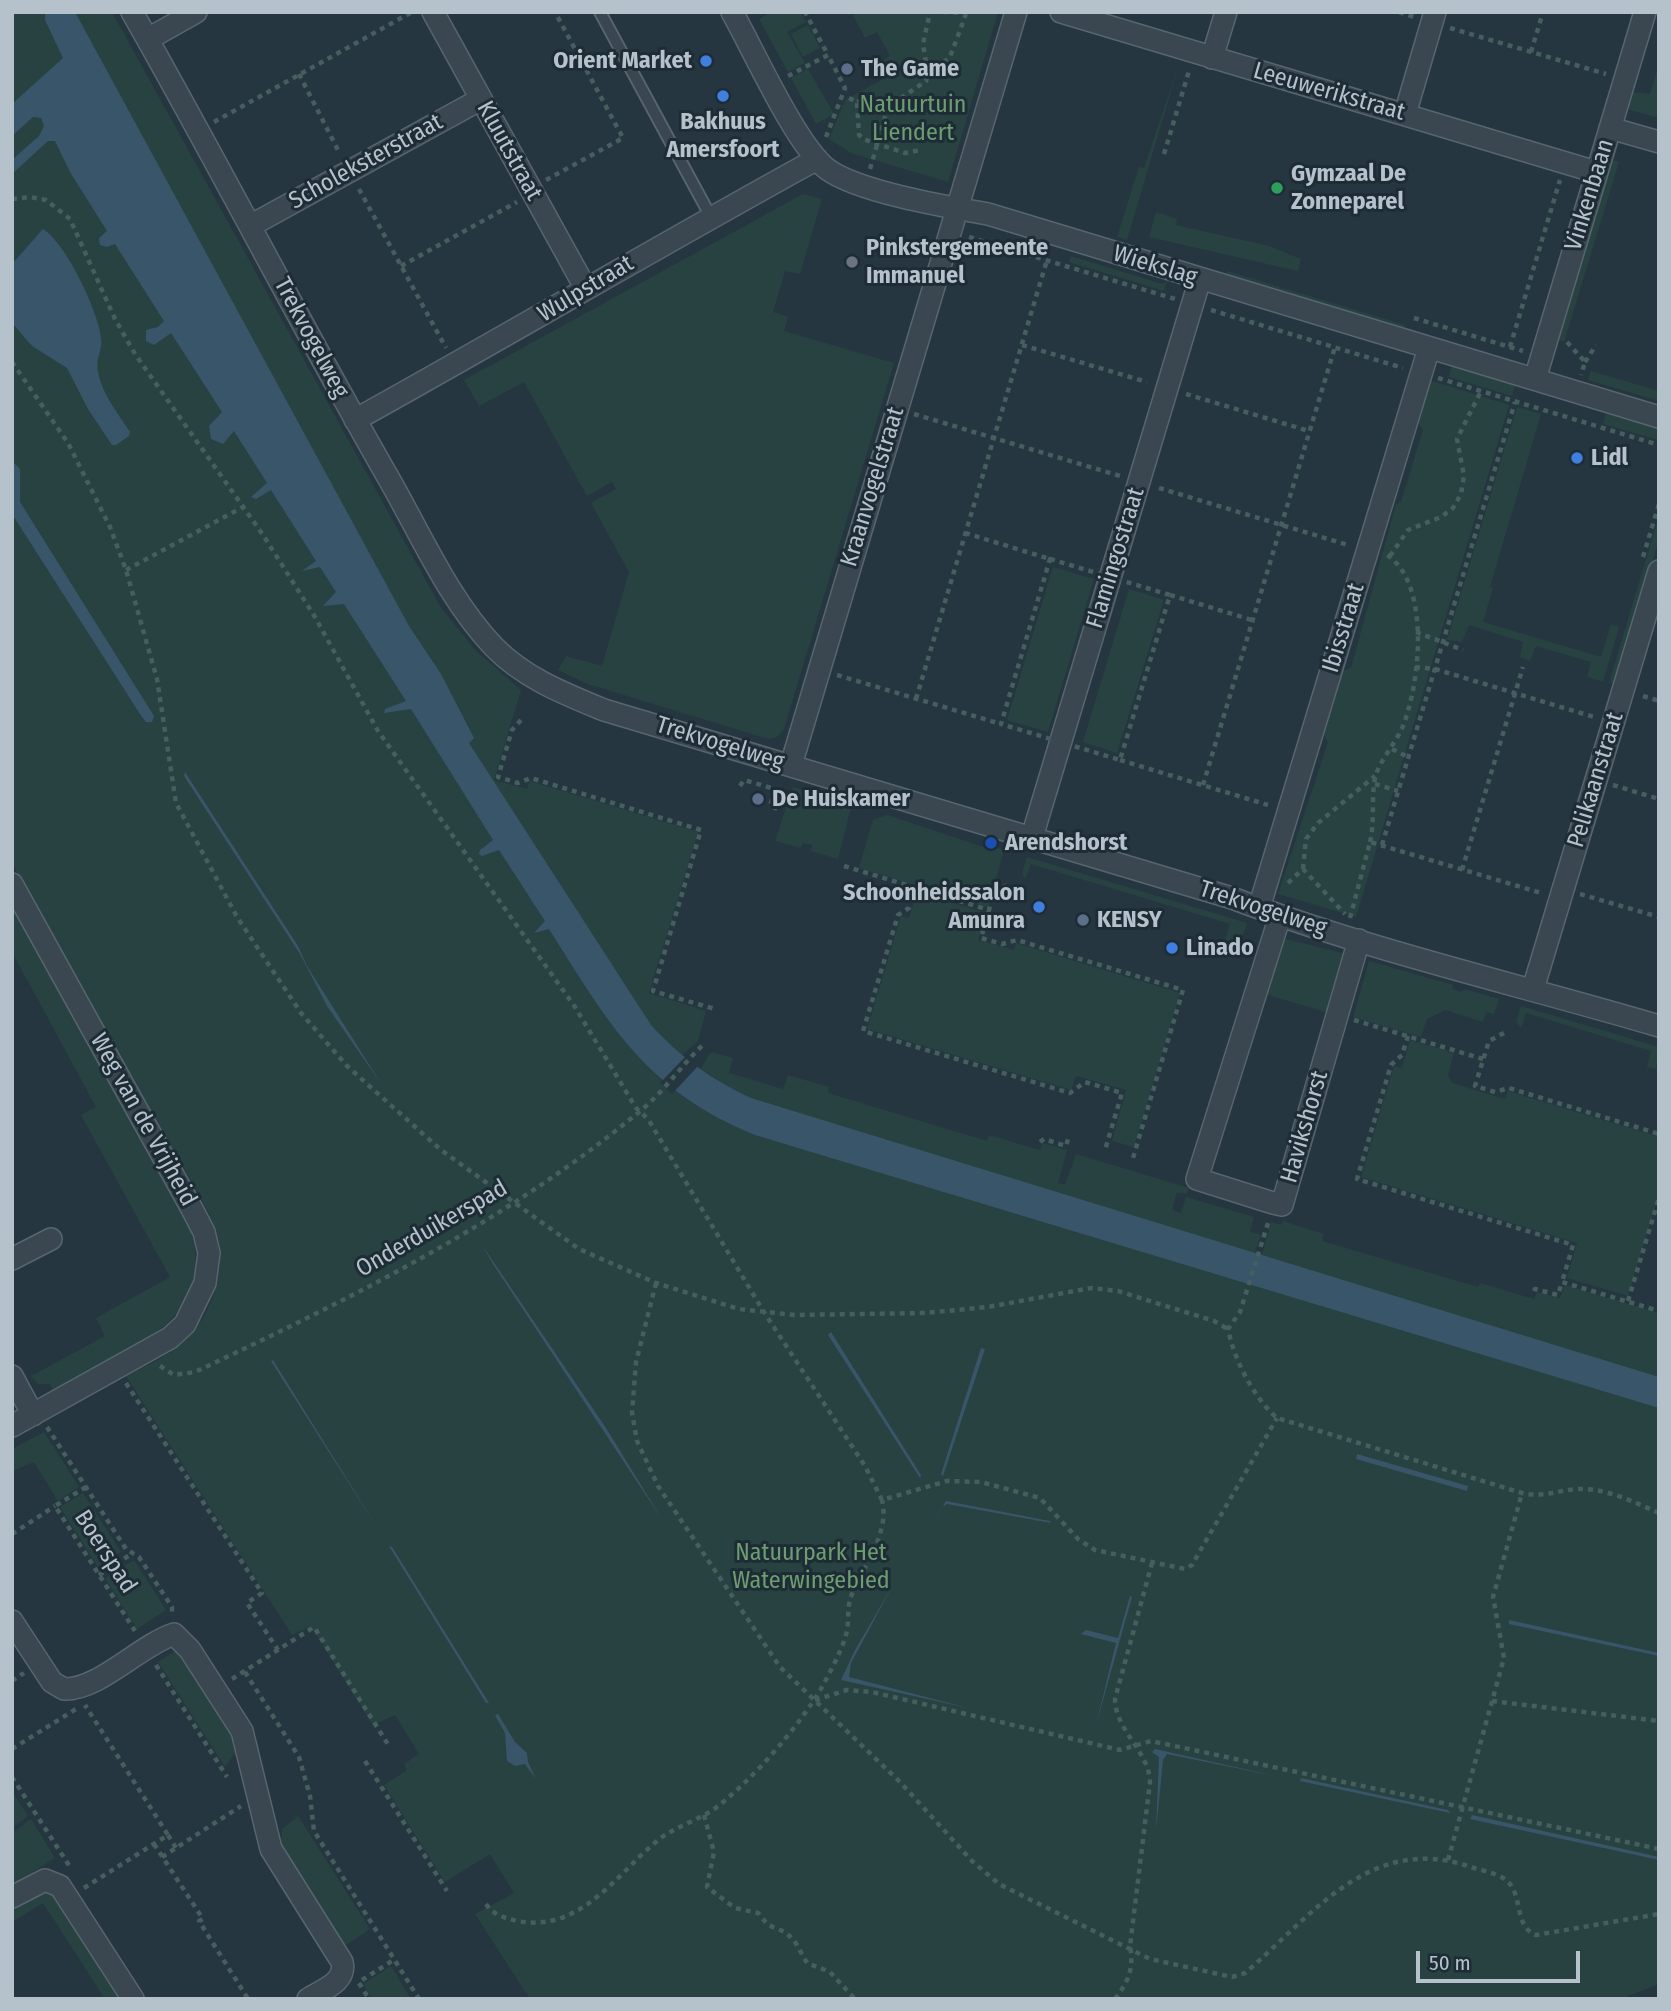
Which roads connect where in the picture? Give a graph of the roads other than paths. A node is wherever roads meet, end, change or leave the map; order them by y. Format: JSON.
{"nodes":[{"id":1,"x":132,"y":12,"type":"edge"},
{"id":2,"x":196,"y":12,"type":"edge"},
{"id":3,"x":433,"y":12,"type":"edge"},
{"id":4,"x":600,"y":12,"type":"edge"},
{"id":5,"x":732,"y":12,"type":"edge"},
{"id":6,"x":1016,"y":12,"type":"edge"},
{"id":7,"x":1061,"y":12,"type":"edge"},
{"id":8,"x":1226,"y":12,"type":"edge"},
{"id":9,"x":1645,"y":12,"type":"edge"},
{"id":10,"x":1433,"y":17,"type":"edge"},
{"id":11,"x":148,"y":39,"type":"junction"},
{"id":12,"x":1203,"y":56,"type":"junction"},
{"id":13,"x":481,"y":99,"type":"junction"},
{"id":14,"x":1405,"y":114,"type":"junction"},
{"id":15,"x":1610,"y":128,"type":"junction"},
{"id":16,"x":1659,"y":142,"type":"edge"},
{"id":17,"x":817,"y":159,"type":"junction"},
{"id":18,"x":1597,"y":172,"type":"junction"},
{"id":19,"x":957,"y":209,"type":"junction"},
{"id":20,"x":711,"y":217,"type":"junction"},
{"id":21,"x":250,"y":226,"type":"junction"},
{"id":22,"x":1200,"y":279,"type":"junction"},
{"id":23,"x":586,"y":289,"type":"junction"},
{"id":24,"x":1429,"y":348,"type":"junction"},
{"id":25,"x":1535,"y":379,"type":"junction"},
{"id":26,"x":1659,"y":417,"type":"edge"},
{"id":27,"x":355,"y":420,"type":"junction"},
{"id":28,"x":1659,"y":572,"type":"edge"},
{"id":29,"x":790,"y":765,"type":"junction"},
{"id":30,"x":1032,"y":837,"type":"junction"},
{"id":31,"x":12,"y":884,"type":"edge"},
{"id":32,"x":1261,"y":902,"type":"junction"},
{"id":33,"x":1280,"y":916,"type":"junction"},
{"id":34,"x":1359,"y":940,"type":"junction"},
{"id":35,"x":1534,"y":989,"type":"junction"},
{"id":36,"x":1659,"y":1026,"type":"edge"},
{"id":37,"x":51,"y":1239,"type":"dead end"},
{"id":38,"x":12,"y":1259,"type":"edge"},
{"id":39,"x":12,"y":1376,"type":"edge"},
{"id":40,"x":33,"y":1415,"type":"junction"},
{"id":41,"x":12,"y":1426,"type":"edge"},
{"id":42,"x":12,"y":1621,"type":"edge"},
{"id":43,"x":12,"y":1897,"type":"edge"},
{"id":44,"x":132,"y":1999,"type":"edge"},
{"id":45,"x":308,"y":1999,"type":"edge"}],
"edges":[{"from":1,"to":11,"type":"street","name":"Trekvogelweg"},
{"from":2,"to":11,"type":"street"},
{"from":3,"to":13,"type":"street","name":"Kluutstraat"},
{"from":4,"to":20,"type":"lane"},
{"from":5,"to":17,"type":"street","name":"Wiekslag"},
{"from":6,"to":19,"type":"street","name":"Kraanvogelstraat"},
{"from":7,"to":12,"type":"street","name":"Leeuwerikstraat"},
{"from":8,"to":12,"type":"street"},
{"from":9,"to":15,"type":"street","name":"Vinkenbaan"},
{"from":10,"to":14,"type":"street"},
{"from":11,"to":21,"type":"street","name":"Trekvogelweg"},
{"from":12,"to":14,"type":"street","name":"Leeuwerikstraat"},
{"from":13,"to":21,"type":"street","name":"Scholeksterstraat"},
{"from":13,"to":23,"type":"street","name":"Kluutstraat"},
{"from":14,"to":18,"type":"street","name":"Leeuwerikstraat"},
{"from":15,"to":16,"type":"street"},
{"from":15,"to":18,"type":"street","name":"Vinkenbaan"},
{"from":17,"to":19,"type":"street","name":"Wiekslag"},
{"from":17,"to":20,"type":"street","name":"Wulpstraat"},
{"from":18,"to":25,"type":"street","name":"Vinkenbaan"},
{"from":19,"to":22,"type":"street","name":"Wiekslag"},
{"from":19,"to":29,"type":"street","name":"Kraanvogelstraat"},
{"from":20,"to":23,"type":"street","name":"Wulpstraat"},
{"from":21,"to":27,"type":"street","name":"Trekvogelweg"},
{"from":22,"to":24,"type":"street","name":"Wiekslag"},
{"from":22,"to":30,"type":"street","name":"Flamingostraat"},
{"from":23,"to":27,"type":"street","name":"Wulpstraat"},
{"from":24,"to":25,"type":"street","name":"Wiekslag"},
{"from":24,"to":32,"type":"street","name":"Ibisstraat"},
{"from":25,"to":26,"type":"street","name":"Wiekslag"},
{"from":27,"to":29,"type":"street","name":"Trekvogelweg"},
{"from":28,"to":35,"type":"street","name":"Pelikaanstraat"},
{"from":29,"to":30,"type":"street","name":"Trekvogelweg"},
{"from":30,"to":32,"type":"street","name":"Trekvogelweg"},
{"from":31,"to":40,"type":"street","name":"Weg van de Vrijheid"},
{"from":32,"to":33,"type":"street","name":"Trekvogelweg"},
{"from":33,"to":34,"type":"street","name":"Trekvogelweg"},
{"from":33,"to":34,"type":"street","name":"Havikshorst"},
{"from":34,"to":35,"type":"street","name":"Trekvogelweg"},
{"from":35,"to":36,"type":"street","name":"Trekvogelweg"},
{"from":37,"to":38,"type":"street"},
{"from":39,"to":40,"type":"street"},
{"from":40,"to":41,"type":"street","name":"Weg van de Vrijheid"},
{"from":42,"to":45,"type":"street"},
{"from":43,"to":44,"type":"street"}]}
